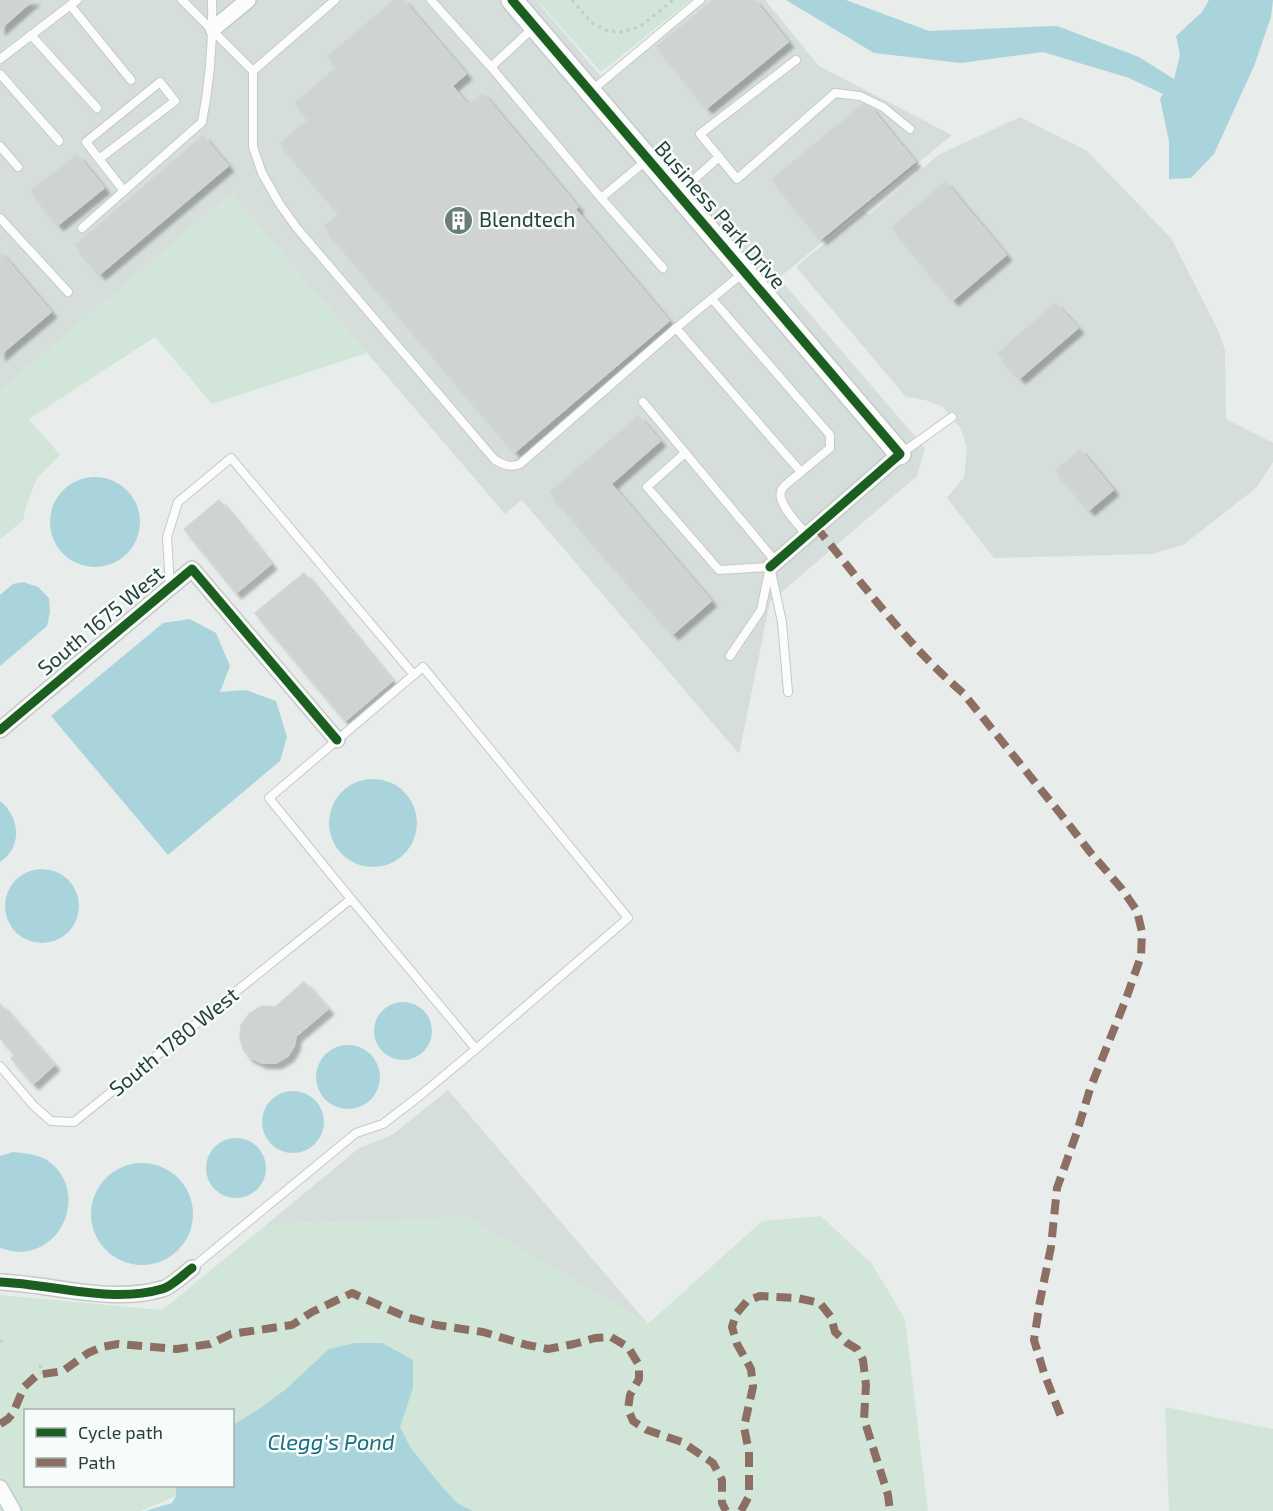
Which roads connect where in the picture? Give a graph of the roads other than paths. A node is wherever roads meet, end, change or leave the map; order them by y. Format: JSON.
{"nodes":[{"id":1,"x":182,"y":0,"type":"edge"},
{"id":2,"x":212,"y":0,"type":"edge"},
{"id":3,"x":248,"y":0,"type":"edge"},
{"id":4,"x":335,"y":0,"type":"edge"},
{"id":5,"x":431,"y":0,"type":"edge"},
{"id":6,"x":512,"y":0,"type":"edge"},
{"id":7,"x":700,"y":0,"type":"edge"},
{"id":8,"x":74,"y":2,"type":"edge"},
{"id":9,"x":534,"y":26,"type":"junction"},
{"id":10,"x":213,"y":30,"type":"junction"},
{"id":11,"x":31,"y":35,"type":"junction"},
{"id":12,"x":0,"y":59,"type":"edge"},
{"id":13,"x":796,"y":60,"type":"dead end"},
{"id":14,"x":491,"y":67,"type":"junction"},
{"id":15,"x":253,"y":71,"type":"junction"},
{"id":16,"x":0,"y":74,"type":"edge"},
{"id":17,"x":131,"y":81,"type":"dead end"},
{"id":18,"x":591,"y":92,"type":"junction"},
{"id":19,"x":97,"y":108,"type":"dead end"},
{"id":20,"x":910,"y":129,"type":"dead end"},
{"id":21,"x":59,"y":141,"type":"dead end"},
{"id":22,"x":0,"y":146,"type":"edge"},
{"id":23,"x":718,"y":158,"type":"junction"},
{"id":24,"x":99,"y":159,"type":"junction"},
{"id":25,"x":648,"y":159,"type":"junction"},
{"id":26,"x":18,"y":167,"type":"dead end"},
{"id":27,"x":124,"y":191,"type":"junction"},
{"id":28,"x":678,"y":194,"type":"junction"},
{"id":29,"x":601,"y":198,"type":"junction"},
{"id":30,"x":0,"y":218,"type":"edge"},
{"id":31,"x":82,"y":228,"type":"dead end"},
{"id":32,"x":663,"y":268,"type":"dead end"},
{"id":33,"x":745,"y":272,"type":"junction"},
{"id":34,"x":68,"y":292,"type":"dead end"},
{"id":35,"x":712,"y":299,"type":"junction"},
{"id":36,"x":676,"y":328,"type":"junction"},
{"id":37,"x":642,"y":402,"type":"dead end"},
{"id":38,"x":952,"y":417,"type":"dead end"},
{"id":39,"x":685,"y":453,"type":"junction"},
{"id":40,"x":900,"y":454,"type":"junction"},
{"id":41,"x":801,"y":472,"type":"junction"},
{"id":42,"x":807,"y":535,"type":"junction"},
{"id":43,"x":773,"y":565,"type":"junction"},
{"id":44,"x":170,"y":587,"type":"junction"},
{"id":45,"x":730,"y":656,"type":"dead end"},
{"id":46,"x":414,"y":675,"type":"junction"},
{"id":47,"x":788,"y":692,"type":"dead end"},
{"id":48,"x":0,"y":730,"type":"edge"},
{"id":49,"x":338,"y":740,"type":"junction"},
{"id":50,"x":351,"y":899,"type":"junction"},
{"id":51,"x":476,"y":1049,"type":"junction"},
{"id":52,"x":0,"y":1066,"type":"edge"},
{"id":53,"x":192,"y":1268,"type":"joint"},
{"id":54,"x":0,"y":1282,"type":"edge"},
{"id":55,"x":0,"y":1488,"type":"edge"},
{"id":56,"x":13,"y":1511,"type":"edge"}],
"edges":[{"from":1,"to":10,"type":"lane"},
{"from":2,"to":10,"type":"lane"},
{"from":3,"to":10,"type":"street"},
{"from":4,"to":15,"type":"lane"},
{"from":5,"to":14,"type":"lane"},
{"from":6,"to":9,"type":"street","name":"Business Park Drive"},
{"from":7,"to":18,"type":"lane"},
{"from":8,"to":11,"type":"lane"},
{"from":8,"to":17,"type":"lane"},
{"from":9,"to":14,"type":"lane"},
{"from":9,"to":18,"type":"street","name":"Business Park Drive"},
{"from":10,"to":15,"type":"lane"},
{"from":10,"to":27,"type":"lane"},
{"from":11,"to":12,"type":"lane"},
{"from":11,"to":19,"type":"lane"},
{"from":13,"to":23,"type":"lane"},
{"from":14,"to":29,"type":"lane"},
{"from":15,"to":36,"type":"lane"},
{"from":16,"to":21,"type":"lane"},
{"from":18,"to":25,"type":"street","name":"Business Park Drive"},
{"from":20,"to":23,"type":"lane"},
{"from":22,"to":26,"type":"lane"},
{"from":23,"to":28,"type":"lane"},
{"from":24,"to":24,"type":"lane"},
{"from":24,"to":27,"type":"lane"},
{"from":25,"to":28,"type":"street","name":"Business Park Drive"},
{"from":25,"to":29,"type":"lane"},
{"from":27,"to":31,"type":"lane"},
{"from":28,"to":33,"type":"street","name":"Business Park Drive"},
{"from":29,"to":32,"type":"lane"},
{"from":30,"to":34,"type":"lane"},
{"from":33,"to":35,"type":"lane"},
{"from":33,"to":40,"type":"street","name":"Business Park Drive"},
{"from":35,"to":36,"type":"lane"},
{"from":35,"to":41,"type":"lane"},
{"from":36,"to":41,"type":"lane"},
{"from":37,"to":39,"type":"lane"},
{"from":38,"to":40,"type":"lane"},
{"from":39,"to":43,"type":"lane"},
{"from":39,"to":43,"type":"lane"},
{"from":40,"to":42,"type":"street"},
{"from":41,"to":42,"type":"lane"},
{"from":42,"to":43,"type":"street"},
{"from":43,"to":45,"type":"lane"},
{"from":43,"to":47,"type":"lane"},
{"from":44,"to":46,"type":"lane"},
{"from":44,"to":48,"type":"street","name":"South 1675 West"},
{"from":44,"to":49,"type":"street","name":"South 1675 West"},
{"from":46,"to":49,"type":"lane"},
{"from":46,"to":51,"type":"lane"},
{"from":49,"to":50,"type":"lane"},
{"from":50,"to":51,"type":"lane"},
{"from":50,"to":52,"type":"lane","name":"South 1780 West"},
{"from":51,"to":53,"type":"lane"},
{"from":53,"to":54,"type":"street"},
{"from":55,"to":56,"type":"street"}]}
